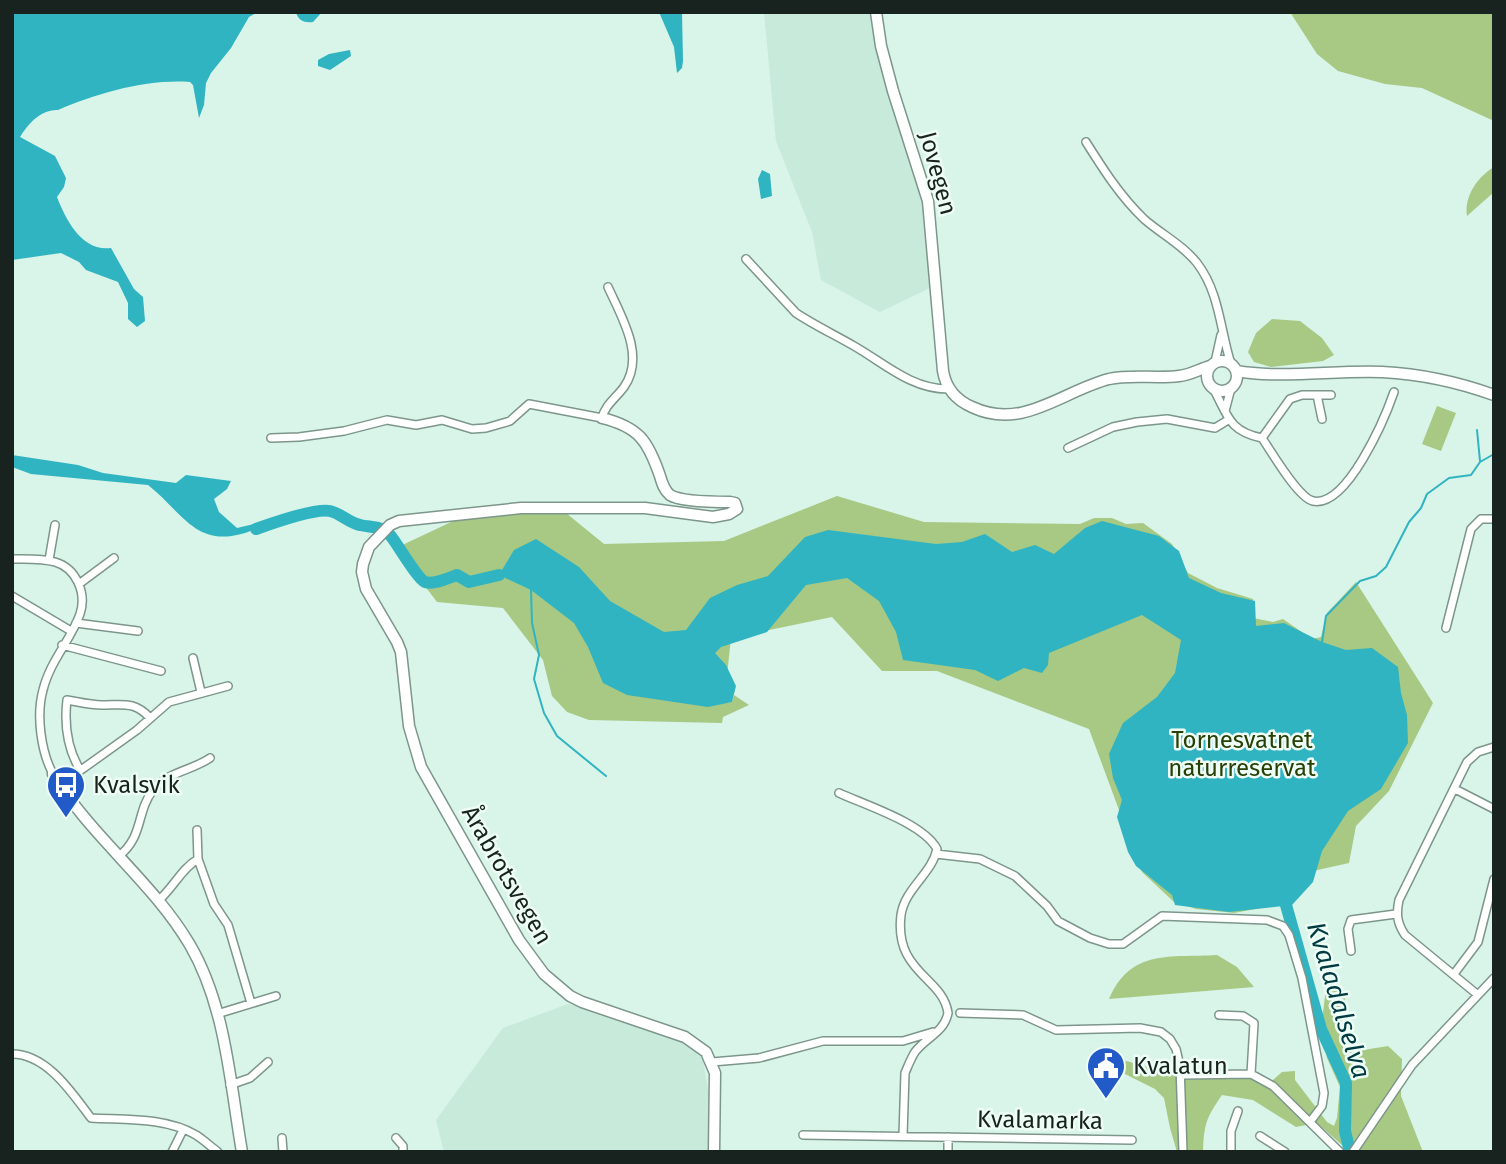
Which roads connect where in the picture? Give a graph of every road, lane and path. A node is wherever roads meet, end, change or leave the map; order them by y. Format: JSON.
{"nodes":[{"id":1,"x":876,"y":12,"type":"edge"},
{"id":2,"x":1086,"y":142,"type":"dead end"},
{"id":3,"x":746,"y":259,"type":"dead end"},
{"id":4,"x":608,"y":287,"type":"dead end"},
{"id":5,"x":1222,"y":331,"type":"junction"},
{"id":6,"x":1212,"y":364,"type":"junction"},
{"id":7,"x":1181,"y":376,"type":"junction"},
{"id":8,"x":1233,"y":376,"type":"junction"},
{"id":9,"x":1211,"y":386,"type":"junction"},
{"id":10,"x":948,"y":389,"type":"junction"},
{"id":11,"x":1394,"y":392,"type":"dead end"},
{"id":12,"x":1317,"y":395,"type":"junction"},
{"id":13,"x":1331,"y":395,"type":"dead end"},
{"id":14,"x":1494,"y":395,"type":"edge"},
{"id":15,"x":1225,"y":412,"type":"junction"},
{"id":16,"x":602,"y":418,"type":"junction"},
{"id":17,"x":1321,"y":419,"type":"dead end"},
{"id":18,"x":1228,"y":420,"type":"junction"},
{"id":19,"x":271,"y":438,"type":"dead end"},
{"id":20,"x":1262,"y":438,"type":"junction"},
{"id":21,"x":1068,"y":448,"type":"dead end"},
{"id":22,"x":1494,"y":519,"type":"edge"},
{"id":23,"x":55,"y":525,"type":"dead end"},
{"id":24,"x":114,"y":558,"type":"dead end"},
{"id":25,"x":12,"y":559,"type":"edge"},
{"id":26,"x":49,"y":561,"type":"junction"},
{"id":27,"x":79,"y":584,"type":"junction"},
{"id":28,"x":12,"y":596,"type":"edge"},
{"id":29,"x":76,"y":623,"type":"junction"},
{"id":30,"x":1446,"y":628,"type":"dead end"},
{"id":31,"x":71,"y":631,"type":"junction"},
{"id":32,"x":138,"y":631,"type":"dead end"},
{"id":33,"x":62,"y":645,"type":"junction"},
{"id":34,"x":193,"y":658,"type":"dead end"},
{"id":35,"x":161,"y":671,"type":"dead end"},
{"id":36,"x":228,"y":686,"type":"dead end"},
{"id":37,"x":201,"y":692,"type":"junction"},
{"id":38,"x":150,"y":718,"type":"junction"},
{"id":39,"x":1494,"y":747,"type":"edge"},
{"id":40,"x":210,"y":758,"type":"dead end"},
{"id":41,"x":80,"y":770,"type":"junction"},
{"id":42,"x":53,"y":774,"type":"joint"},
{"id":43,"x":60,"y":785,"type":"junction"},
{"id":44,"x":1455,"y":789,"type":"junction"},
{"id":45,"x":839,"y":793,"type":"dead end"},
{"id":46,"x":1494,"y":808,"type":"edge"},
{"id":47,"x":197,"y":830,"type":"dead end"},
{"id":48,"x":936,"y":854,"type":"junction"},
{"id":49,"x":119,"y":856,"type":"junction"},
{"id":50,"x":198,"y":859,"type":"junction"},
{"id":51,"x":1494,"y":879,"type":"edge"},
{"id":52,"x":158,"y":901,"type":"junction"},
{"id":53,"x":1396,"y":914,"type":"junction"},
{"id":54,"x":1351,"y":951,"type":"dead end"},
{"id":55,"x":1454,"y":974,"type":"junction"},
{"id":56,"x":1494,"y":978,"type":"edge"},
{"id":57,"x":1478,"y":995,"type":"junction"},
{"id":58,"x":276,"y":996,"type":"dead end"},
{"id":59,"x":251,"y":1003,"type":"junction"},
{"id":60,"x":960,"y":1013,"type":"dead end"},
{"id":61,"x":217,"y":1014,"type":"junction"},
{"id":62,"x":1219,"y":1015,"type":"dead end"},
{"id":63,"x":940,"y":1030,"type":"junction"},
{"id":64,"x":12,"y":1054,"type":"edge"},
{"id":65,"x":268,"y":1062,"type":"dead end"},
{"id":66,"x":712,"y":1062,"type":"junction"},
{"id":67,"x":1251,"y":1074,"type":"junction"},
{"id":68,"x":1181,"y":1075,"type":"junction"},
{"id":69,"x":230,"y":1085,"type":"junction"},
{"id":70,"x":1238,"y":1111,"type":"dead end"},
{"id":71,"x":1310,"y":1122,"type":"junction"},
{"id":72,"x":183,"y":1130,"type":"junction"},
{"id":73,"x":803,"y":1135,"type":"dead end"},
{"id":74,"x":903,"y":1136,"type":"junction"},
{"id":75,"x":1260,"y":1136,"type":"dead end"},
{"id":76,"x":948,"y":1137,"type":"junction"},
{"id":77,"x":282,"y":1138,"type":"dead end"},
{"id":78,"x":396,"y":1138,"type":"dead end"},
{"id":79,"x":1132,"y":1140,"type":"dead end"},
{"id":80,"x":172,"y":1152,"type":"edge"},
{"id":81,"x":218,"y":1152,"type":"edge"},
{"id":82,"x":242,"y":1152,"type":"edge"},
{"id":83,"x":283,"y":1152,"type":"edge"},
{"id":84,"x":403,"y":1152,"type":"edge"},
{"id":85,"x":714,"y":1152,"type":"edge"},
{"id":86,"x":948,"y":1152,"type":"edge"},
{"id":87,"x":1183,"y":1152,"type":"edge"},
{"id":88,"x":1231,"y":1152,"type":"edge"},
{"id":89,"x":1285,"y":1152,"type":"edge"},
{"id":90,"x":1340,"y":1152,"type":"edge"},
{"id":91,"x":1353,"y":1152,"type":"edge"}],
"edges":[{"from":1,"to":10,"type":"street","name":"Jovegen"},
{"from":2,"to":5,"type":"street"},
{"from":3,"to":10,"type":"street"},
{"from":4,"to":16,"type":"street"},
{"from":5,"to":6,"type":"street"},
{"from":5,"to":8,"type":"street"},
{"from":6,"to":7,"type":"street"},
{"from":6,"to":8,"type":"street"},
{"from":6,"to":9,"type":"street"},
{"from":7,"to":9,"type":"street"},
{"from":7,"to":10,"type":"street"},
{"from":8,"to":9,"type":"street"},
{"from":8,"to":14,"type":"street"},
{"from":8,"to":15,"type":"street"},
{"from":9,"to":15,"type":"street"},
{"from":11,"to":20,"type":"street"},
{"from":12,"to":13,"type":"street"},
{"from":12,"to":17,"type":"street"},
{"from":12,"to":20,"type":"street"},
{"from":15,"to":18,"type":"street"},
{"from":16,"to":19,"type":"street"},
{"from":16,"to":66,"type":"street","name":"Årabrotsvegen"},
{"from":18,"to":20,"type":"street"},
{"from":18,"to":21,"type":"street"},
{"from":22,"to":30,"type":"street"},
{"from":23,"to":26,"type":"street"},
{"from":24,"to":27,"type":"street"},
{"from":25,"to":26,"type":"street"},
{"from":26,"to":27,"type":"street"},
{"from":27,"to":29,"type":"street"},
{"from":28,"to":31,"type":"street"},
{"from":29,"to":31,"type":"street"},
{"from":29,"to":32,"type":"street"},
{"from":31,"to":33,"type":"street"},
{"from":33,"to":35,"type":"street"},
{"from":33,"to":42,"type":"street"},
{"from":34,"to":37,"type":"street"},
{"from":36,"to":37,"type":"street"},
{"from":37,"to":38,"type":"street"},
{"from":38,"to":41,"type":"street"},
{"from":38,"to":41,"type":"street"},
{"from":39,"to":44,"type":"street"},
{"from":40,"to":49,"type":"street"},
{"from":41,"to":43,"type":"street"},
{"from":42,"to":43,"type":"street"},
{"from":43,"to":49,"type":"street"},
{"from":44,"to":46,"type":"street"},
{"from":44,"to":53,"type":"street"},
{"from":45,"to":48,"type":"street"},
{"from":47,"to":50,"type":"street"},
{"from":48,"to":63,"type":"street"},
{"from":48,"to":71,"type":"street"},
{"from":49,"to":52,"type":"street"},
{"from":50,"to":52,"type":"street"},
{"from":50,"to":59,"type":"street"},
{"from":51,"to":55,"type":"street"},
{"from":52,"to":61,"type":"street"},
{"from":53,"to":54,"type":"street"},
{"from":53,"to":55,"type":"street"},
{"from":55,"to":57,"type":"street"},
{"from":56,"to":57,"type":"street"},
{"from":57,"to":91,"type":"street"},
{"from":58,"to":59,"type":"street"},
{"from":59,"to":61,"type":"street"},
{"from":60,"to":68,"type":"street"},
{"from":61,"to":69,"type":"street"},
{"from":62,"to":67,"type":"street"},
{"from":63,"to":66,"type":"street"},
{"from":63,"to":74,"type":"street"},
{"from":64,"to":72,"type":"street"},
{"from":65,"to":69,"type":"street"},
{"from":66,"to":85,"type":"street"},
{"from":67,"to":68,"type":"street"},
{"from":67,"to":71,"type":"street"},
{"from":68,"to":87,"type":"street"},
{"from":69,"to":82,"type":"street"},
{"from":70,"to":88,"type":"street"},
{"from":71,"to":90,"type":"street"},
{"from":72,"to":80,"type":"street"},
{"from":72,"to":81,"type":"street"},
{"from":73,"to":74,"type":"street","name":"Kvalamarka"},
{"from":74,"to":76,"type":"street","name":"Kvalamarka"},
{"from":75,"to":89,"type":"street"},
{"from":76,"to":79,"type":"street","name":"Kvalamarka"},
{"from":76,"to":86,"type":"street","name":"Kvalamarka"},
{"from":77,"to":83,"type":"street"},
{"from":78,"to":84,"type":"street"}]}
